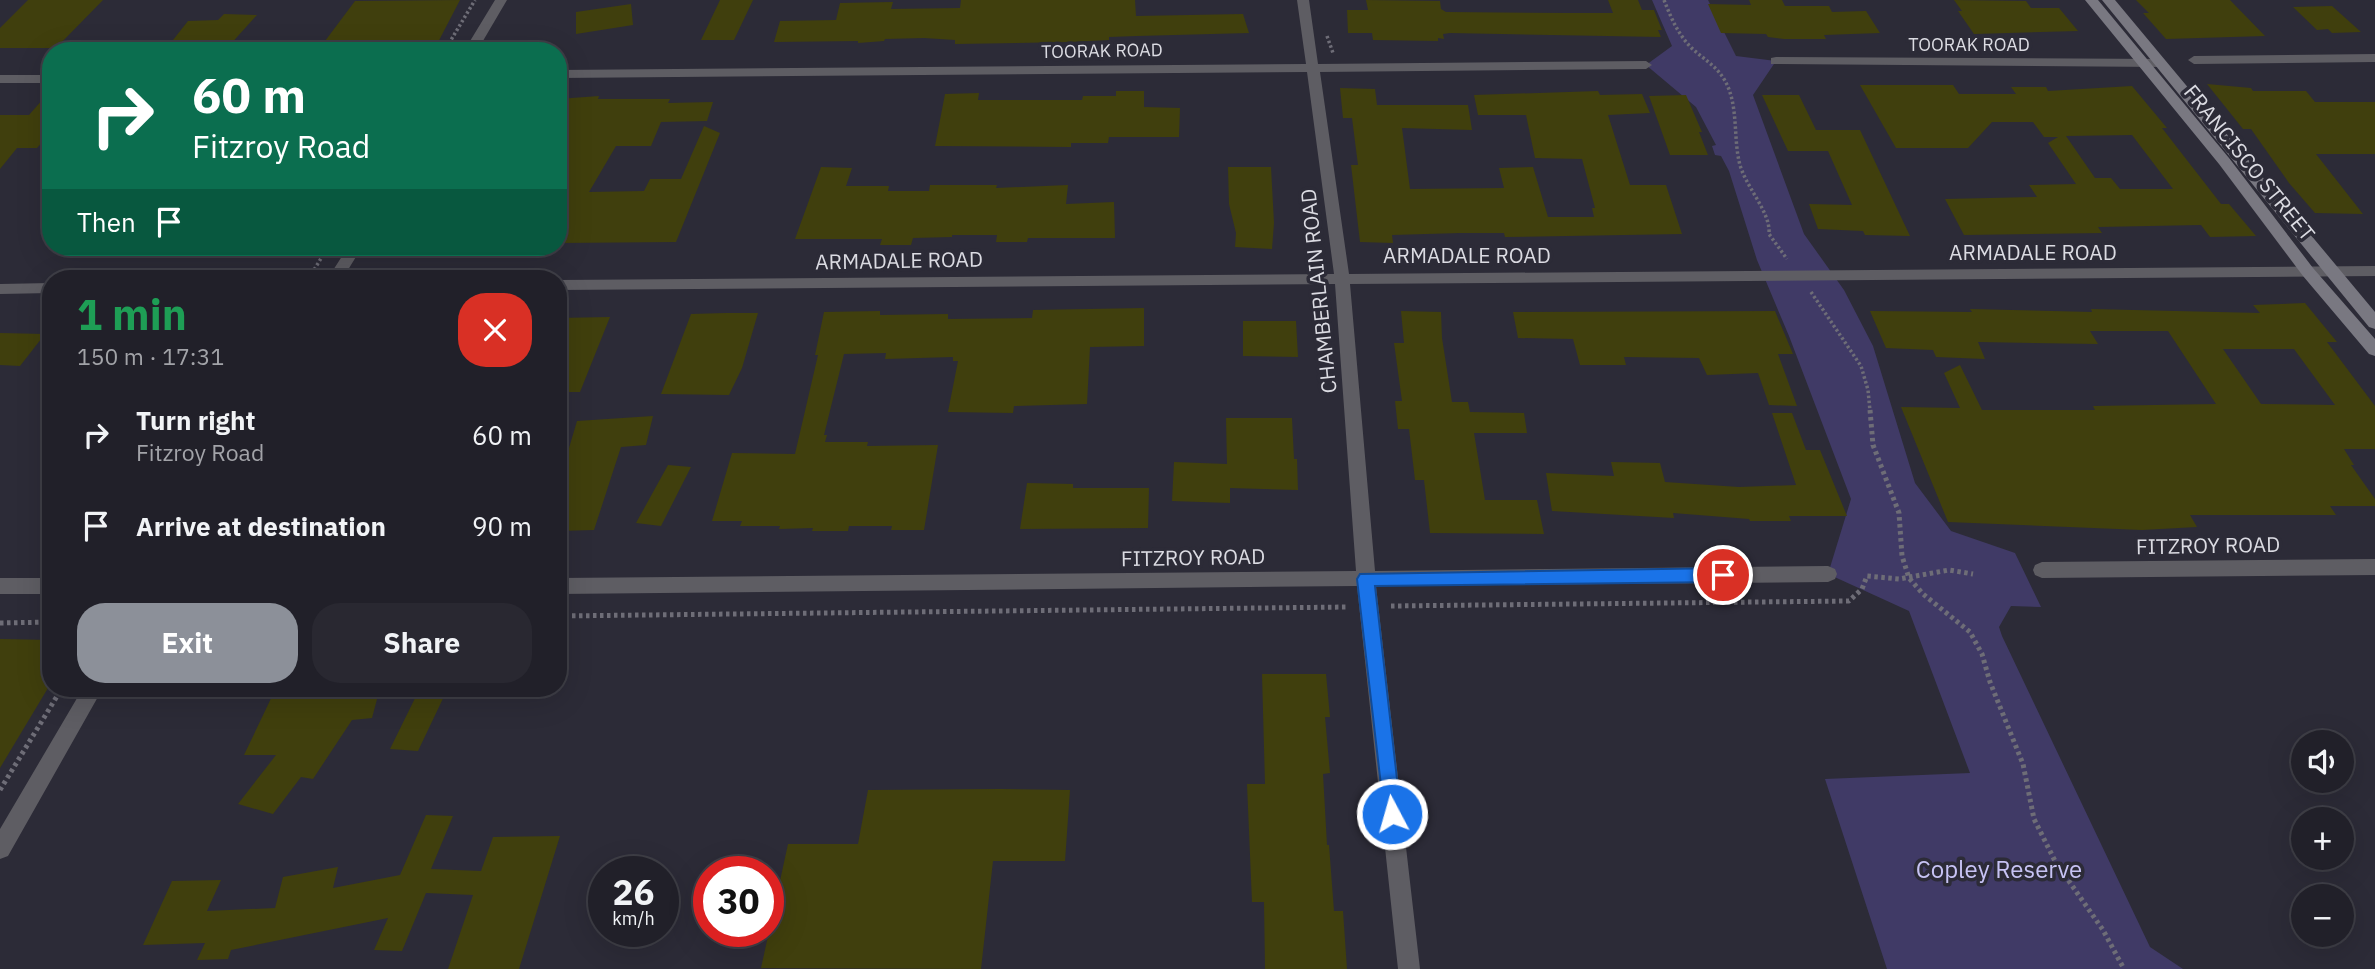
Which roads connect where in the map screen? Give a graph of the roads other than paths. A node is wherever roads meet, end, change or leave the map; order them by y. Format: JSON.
{"nodes":[{"id":1,"x":501,"y":0,"type":"edge"},
{"id":2,"x":1303,"y":0,"type":"edge"},
{"id":3,"x":2091,"y":0,"type":"edge"},
{"id":4,"x":2108,"y":0,"type":"edge"},
{"id":5,"x":475,"y":42,"type":"edge"},
{"id":6,"x":2375,"y":58,"type":"edge"},
{"id":7,"x":2194,"y":60,"type":"dead end"},
{"id":8,"x":1776,"y":61,"type":"dead end"},
{"id":9,"x":2141,"y":63,"type":"junction"},
{"id":10,"x":2161,"y":64,"type":"junction"},
{"id":11,"x":1646,"y":65,"type":"dead end"},
{"id":12,"x":1312,"y":66,"type":"junction"},
{"id":13,"x":567,"y":74,"type":"edge"},
{"id":14,"x":0,"y":79,"type":"edge"},
{"id":15,"x":42,"y":79,"type":"edge"},
{"id":16,"x":2375,"y":271,"type":"edge"},
{"id":17,"x":2308,"y":272,"type":"junction"},
{"id":18,"x":2333,"y":272,"type":"junction"},
{"id":19,"x":1342,"y":277,"type":"junction"},
{"id":20,"x":567,"y":285,"type":"edge"},
{"id":21,"x":42,"y":288,"type":"edge"},
{"id":22,"x":0,"y":289,"type":"edge"},
{"id":23,"x":2375,"y":323,"type":"edge"},
{"id":24,"x":2375,"y":350,"type":"edge"},
{"id":25,"x":2375,"y":567,"type":"edge"},
{"id":26,"x":2042,"y":570,"type":"dead end"},
{"id":27,"x":1828,"y":574,"type":"dead end"},
{"id":28,"x":1366,"y":579,"type":"junction"},
{"id":29,"x":0,"y":586,"type":"edge"},
{"id":30,"x":42,"y":586,"type":"edge"},
{"id":31,"x":567,"y":586,"type":"edge"},
{"id":32,"x":88,"y":697,"type":"edge"},
{"id":33,"x":0,"y":849,"type":"edge"},
{"id":34,"x":1409,"y":969,"type":"edge"}],
"edges":[{"from":1,"to":5,"type":"street"},
{"from":2,"to":12,"type":"street","name":"CHAMBERLAIN ROAD"},
{"from":3,"to":9,"type":"street","name":"FRANCISCO STREET"},
{"from":4,"to":10,"type":"street","name":"FRANCISCO STREET"},
{"from":6,"to":7,"type":"street"},
{"from":8,"to":9,"type":"street","name":"TOORAK ROAD"},
{"from":9,"to":10,"type":"street","name":"TOORAK ROAD"},
{"from":9,"to":17,"type":"street","name":"FRANCISCO STREET"},
{"from":10,"to":18,"type":"street","name":"FRANCISCO STREET"},
{"from":11,"to":12,"type":"street","name":"TOORAK ROAD"},
{"from":12,"to":13,"type":"street","name":"TOORAK ROAD"},
{"from":12,"to":19,"type":"street","name":"CHAMBERLAIN ROAD"},
{"from":14,"to":15,"type":"street"},
{"from":16,"to":18,"type":"street","name":"ARMADALE ROAD"},
{"from":17,"to":18,"type":"street","name":"ARMADALE ROAD"},
{"from":17,"to":19,"type":"street","name":"ARMADALE ROAD"},
{"from":17,"to":24,"type":"street","name":"FRANCISCO STREET"},
{"from":18,"to":23,"type":"street","name":"FRANCISCO STREET"},
{"from":19,"to":20,"type":"street","name":"ARMADALE ROAD"},
{"from":19,"to":28,"type":"street","name":"CHAMBERLAIN ROAD"},
{"from":21,"to":22,"type":"street"},
{"from":25,"to":26,"type":"street","name":"FITZROY ROAD"},
{"from":27,"to":28,"type":"street","name":"FITZROY ROAD"},
{"from":28,"to":31,"type":"street","name":"FITZROY ROAD"},
{"from":28,"to":34,"type":"street","name":"CHAMBERLAIN ROAD"},
{"from":29,"to":30,"type":"street"},
{"from":32,"to":33,"type":"street"}]}
